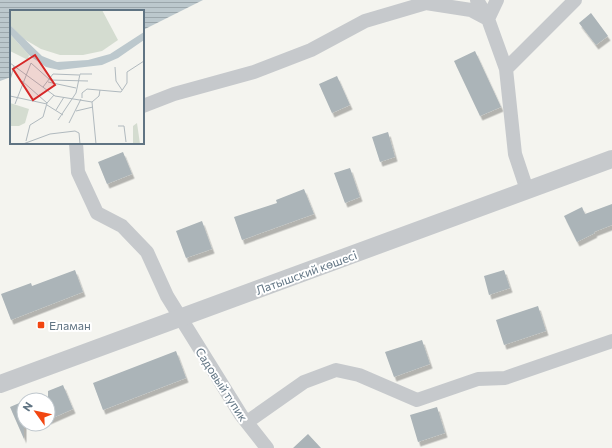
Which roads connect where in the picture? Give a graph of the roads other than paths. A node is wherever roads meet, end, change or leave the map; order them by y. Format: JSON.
{"nodes":[{"id":1,"x":477,"y":0,"type":"edge"},
{"id":2,"x":497,"y":0,"type":"edge"},
{"id":3,"x":575,"y":0,"type":"edge"},
{"id":4,"x":488,"y":19,"type":"junction"},
{"id":5,"x":506,"y":69,"type":"junction"},
{"id":6,"x":144,"y":106,"type":"edge"},
{"id":7,"x":76,"y":144,"type":"edge"},
{"id":8,"x":612,"y":159,"type":"edge"},
{"id":9,"x":527,"y":190,"type":"junction"},
{"id":10,"x":180,"y":318,"type":"junction"},
{"id":11,"x":612,"y":341,"type":"edge"},
{"id":12,"x":0,"y":384,"type":"edge"},
{"id":13,"x":247,"y":422,"type":"junction"},
{"id":14,"x":267,"y":448,"type":"edge"}],
"edges":[{"from":1,"to":4,"type":"street"},
{"from":2,"to":4,"type":"street"},
{"from":3,"to":5,"type":"street"},
{"from":4,"to":5,"type":"street"},
{"from":4,"to":6,"type":"street"},
{"from":5,"to":9,"type":"street"},
{"from":7,"to":10,"type":"street","name":"Садовый тупик"},
{"from":8,"to":9,"type":"street","name":"Латышский көшесі"},
{"from":9,"to":10,"type":"street","name":"Латышский көшесі"},
{"from":10,"to":12,"type":"street","name":"Латышский көшесі"},
{"from":10,"to":13,"type":"street","name":"Садовый тупик"},
{"from":11,"to":13,"type":"street"},
{"from":13,"to":14,"type":"street","name":"Садовый тупик"}]}
